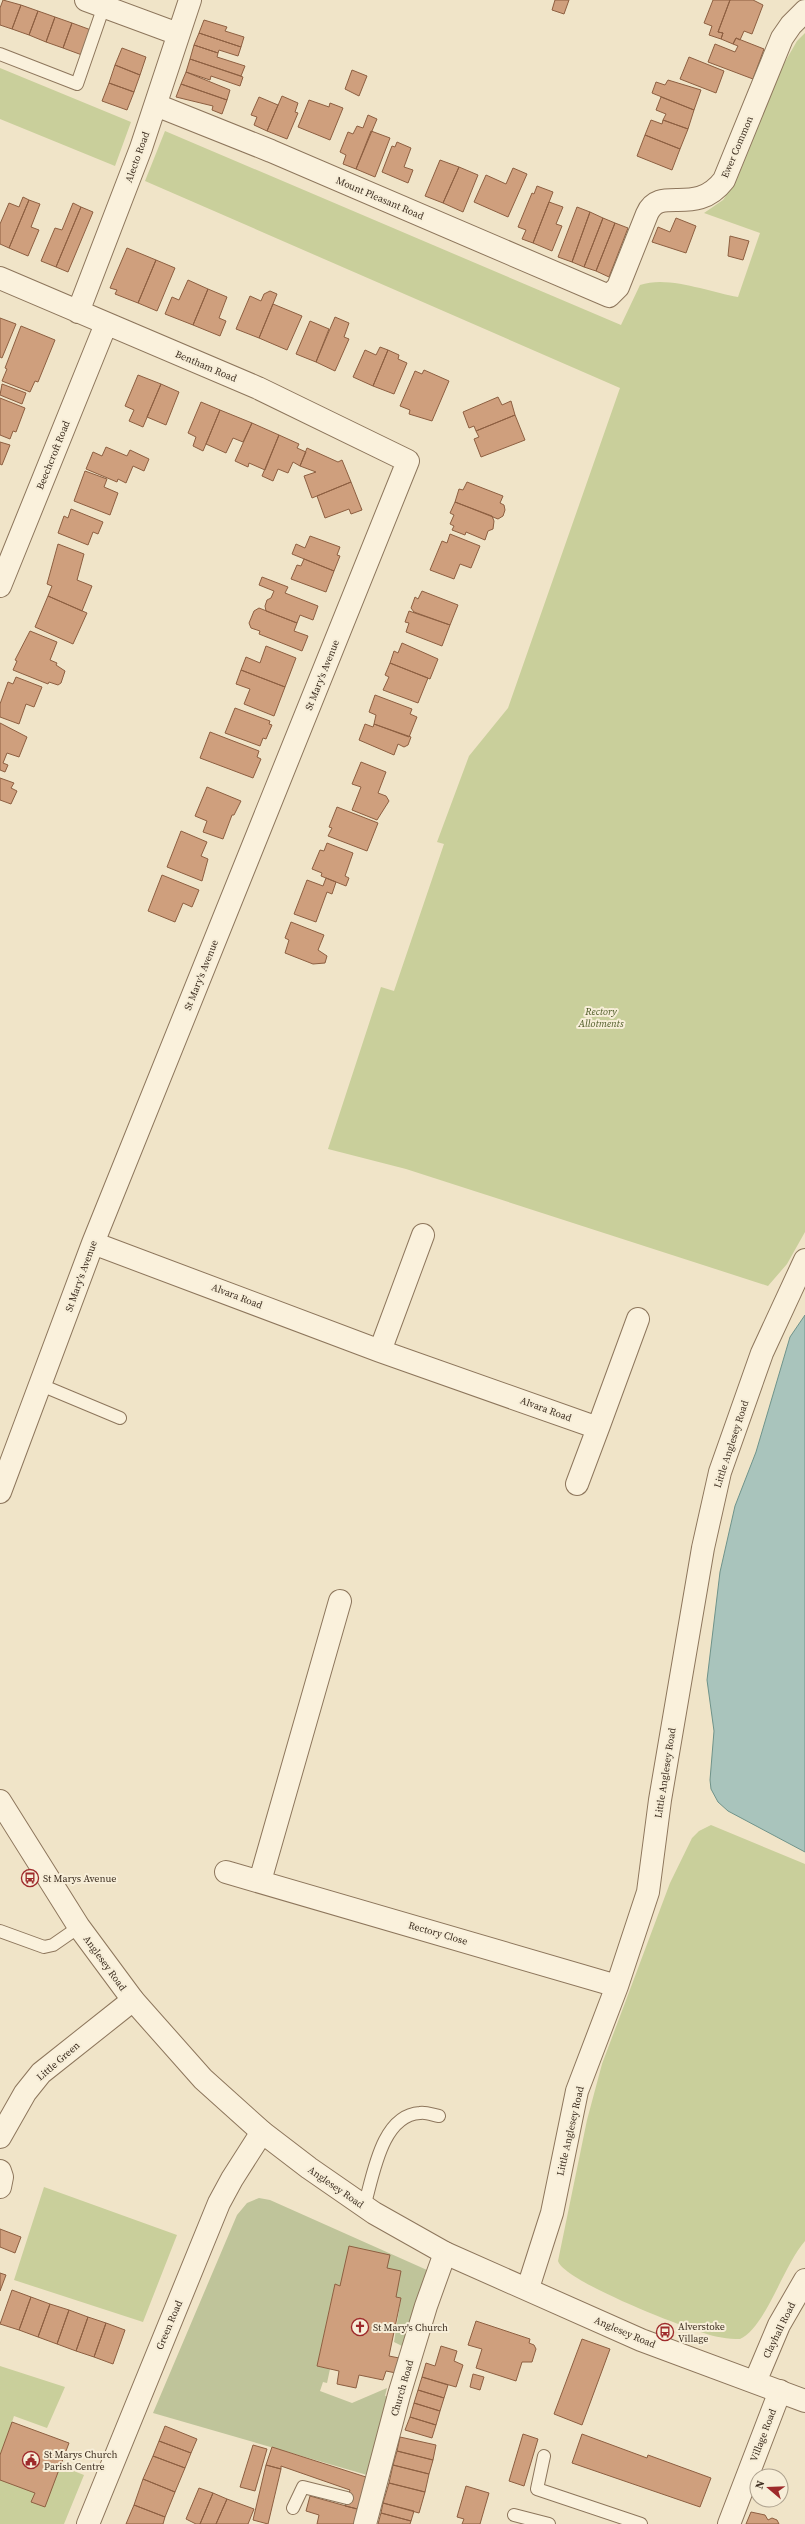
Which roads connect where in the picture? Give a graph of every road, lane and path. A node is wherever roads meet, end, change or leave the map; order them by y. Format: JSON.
{"nodes":[{"id":1,"x":190,"y":0,"type":"edge"},
{"id":2,"x":99,"y":2,"type":"edge"},
{"id":3,"x":805,"y":11,"type":"edge"},
{"id":4,"x":178,"y":34,"type":"junction"},
{"id":5,"x":0,"y":54,"type":"edge"},
{"id":6,"x":156,"y":105,"type":"junction"},
{"id":7,"x":0,"y":278,"type":"edge"},
{"id":8,"x":603,"y":295,"type":"joint"},
{"id":9,"x":78,"y":312,"type":"junction"},
{"id":10,"x":106,"y":324,"type":"junction"},
{"id":11,"x":408,"y":461,"type":"joint"},
{"id":12,"x":0,"y":586,"type":"edge"},
{"id":13,"x":423,"y":1235,"type":"dead end"},
{"id":14,"x":94,"y":1243,"type":"junction"},
{"id":15,"x":805,"y":1260,"type":"edge"},
{"id":16,"x":638,"y":1319,"type":"dead end"},
{"id":17,"x":380,"y":1351,"type":"junction"},
{"id":18,"x":41,"y":1384,"type":"junction"},
{"id":19,"x":120,"y":1418,"type":"dead end"},
{"id":20,"x":598,"y":1428,"type":"junction"},
{"id":21,"x":578,"y":1484,"type":"dead end"},
{"id":22,"x":0,"y":1492,"type":"edge"},
{"id":23,"x":340,"y":1601,"type":"dead end"},
{"id":24,"x":0,"y":1801,"type":"edge"},
{"id":25,"x":226,"y":1872,"type":"dead end"},
{"id":26,"x":260,"y":1881,"type":"junction"},
{"id":27,"x":79,"y":1927,"type":"junction"},
{"id":28,"x":0,"y":1931,"type":"edge"},
{"id":29,"x":617,"y":1986,"type":"junction"},
{"id":30,"x":133,"y":2000,"type":"junction"},
{"id":31,"x":439,"y":2116,"type":"dead end"},
{"id":32,"x":262,"y":2132,"type":"junction"},
{"id":33,"x":0,"y":2136,"type":"edge"},
{"id":34,"x":0,"y":2171,"type":"edge"},
{"id":35,"x":0,"y":2187,"type":"edge"},
{"id":36,"x":364,"y":2207,"type":"junction"},
{"id":37,"x":445,"y":2253,"type":"junction"},
{"id":38,"x":805,"y":2280,"type":"edge"},
{"id":39,"x":528,"y":2288,"type":"junction"},
{"id":40,"x":755,"y":2382,"type":"junction"},
{"id":41,"x":780,"y":2390,"type":"junction"},
{"id":42,"x":805,"y":2401,"type":"edge"},
{"id":43,"x":544,"y":2456,"type":"dead end"},
{"id":44,"x":347,"y":2498,"type":"dead end"},
{"id":45,"x":294,"y":2508,"type":"dead end"},
{"id":46,"x":366,"y":2510,"type":"edge"},
{"id":47,"x":514,"y":2515,"type":"dead end"},
{"id":48,"x":91,"y":2523,"type":"edge"},
{"id":49,"x":549,"y":2524,"type":"edge"},
{"id":50,"x":640,"y":2524,"type":"edge"},
{"id":51,"x":729,"y":2524,"type":"edge"}],
"edges":[{"from":1,"to":4,"type":"street","name":"Alecto Road"},
{"from":2,"to":4,"type":"street"},
{"from":2,"to":5,"type":"lane"},
{"from":3,"to":8,"type":"street","name":"Ewer Common"},
{"from":4,"to":6,"type":"street","name":"Alecto Road"},
{"from":6,"to":8,"type":"street","name":"Mount Pleasant Road"},
{"from":6,"to":9,"type":"street","name":"Alecto Road"},
{"from":7,"to":9,"type":"street","name":"Bentham Road"},
{"from":9,"to":10,"type":"street","name":"Bentham Road"},
{"from":10,"to":11,"type":"street","name":"Bentham Road"},
{"from":10,"to":12,"type":"street","name":"Beechcroft Road"},
{"from":11,"to":14,"type":"street","name":"St Mary's Avenue"},
{"from":13,"to":17,"type":"street"},
{"from":14,"to":17,"type":"street","name":"Alvara Road"},
{"from":14,"to":18,"type":"street","name":"St Mary's Avenue"},
{"from":15,"to":29,"type":"street","name":"Little Anglesey Road"},
{"from":16,"to":20,"type":"street"},
{"from":17,"to":20,"type":"street","name":"Alvara Road"},
{"from":18,"to":19,"type":"lane"},
{"from":18,"to":22,"type":"street","name":"St Mary's Avenue"},
{"from":20,"to":21,"type":"street"},
{"from":23,"to":26,"type":"street"},
{"from":24,"to":27,"type":"street","name":"Anglesey Road"},
{"from":25,"to":26,"type":"street","name":"Rectory Close"},
{"from":26,"to":29,"type":"street","name":"Rectory Close"},
{"from":27,"to":28,"type":"lane"},
{"from":27,"to":30,"type":"street","name":"Anglesey Road"},
{"from":29,"to":39,"type":"street","name":"Little Anglesey Road"},
{"from":30,"to":32,"type":"street","name":"Anglesey Road"},
{"from":30,"to":33,"type":"street","name":"Little Green"},
{"from":31,"to":36,"type":"lane"},
{"from":32,"to":36,"type":"street","name":"Anglesey Road"},
{"from":32,"to":48,"type":"street","name":"Green Road"},
{"from":34,"to":35,"type":"street"},
{"from":36,"to":37,"type":"street","name":"Anglesey Road"},
{"from":37,"to":39,"type":"street","name":"Anglesey Road"},
{"from":37,"to":46,"type":"street","name":"Church Road"},
{"from":38,"to":40,"type":"street","name":"Clayhall Road"},
{"from":39,"to":40,"type":"street","name":"Anglesey Road"},
{"from":40,"to":41,"type":"street","name":"Anglesey Road"},
{"from":41,"to":42,"type":"street","name":"Anglesey Road"},
{"from":41,"to":51,"type":"street","name":"Village Road"},
{"from":43,"to":50,"type":"lane"},
{"from":44,"to":45,"type":"lane"},
{"from":47,"to":49,"type":"lane"}]}
